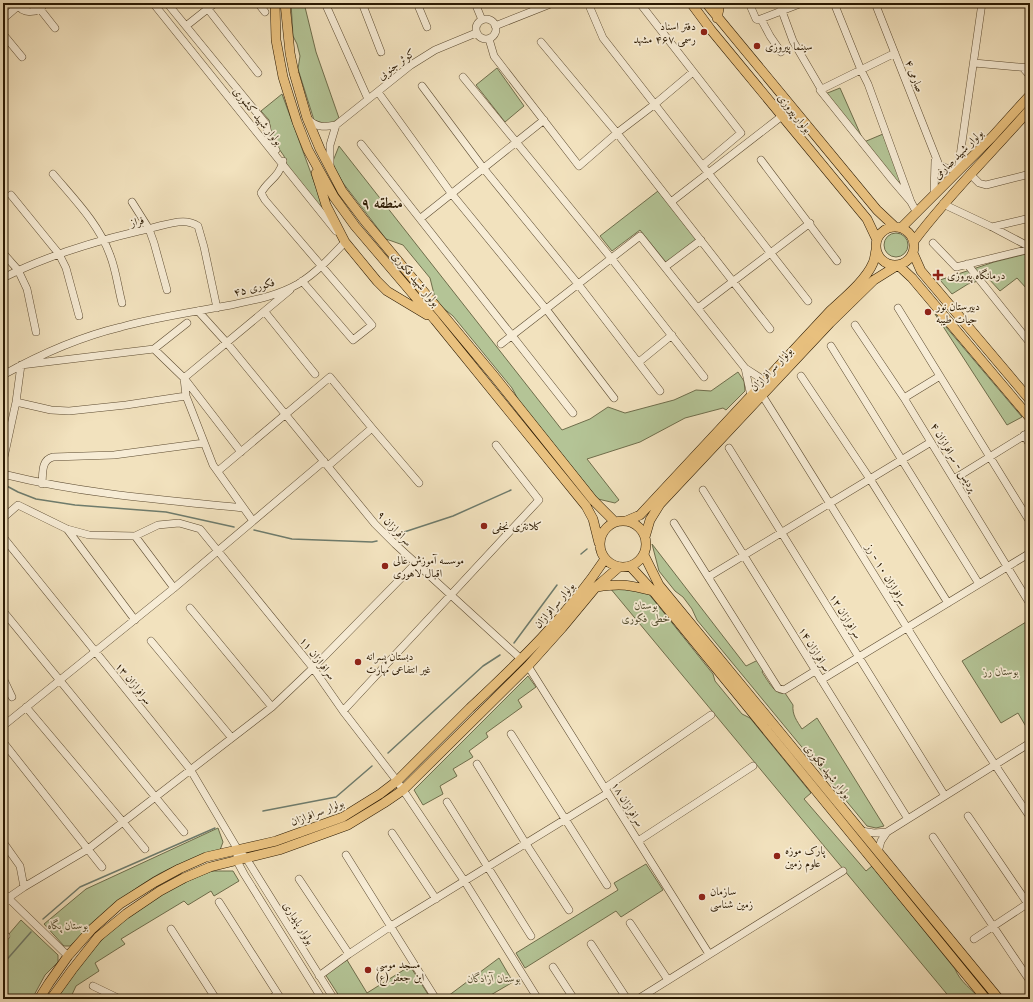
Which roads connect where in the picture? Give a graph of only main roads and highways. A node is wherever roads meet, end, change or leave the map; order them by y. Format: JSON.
{"nodes":[{"id":1,"x":275,"y":3,"type":"edge"},
{"id":2,"x":285,"y":3,"type":"edge"},
{"id":3,"x":691,"y":3,"type":"edge"},
{"id":4,"x":706,"y":3,"type":"edge"},
{"id":5,"x":718,"y":3,"type":"edge"},
{"id":6,"x":717,"y":18,"type":"junction"},
{"id":7,"x":1030,"y":95,"type":"edge"},
{"id":8,"x":1030,"y":109,"type":"edge"},
{"id":9,"x":308,"y":150,"type":"junction"},
{"id":10,"x":898,"y":227,"type":"junction"},
{"id":11,"x":876,"y":240,"type":"junction"},
{"id":12,"x":914,"y":241,"type":"junction"},
{"id":13,"x":876,"y":250,"type":"junction"},
{"id":14,"x":913,"y":253,"type":"junction"},
{"id":15,"x":898,"y":265,"type":"junction"},
{"id":16,"x":435,"y":320,"type":"junction"},
{"id":17,"x":1030,"y":400,"type":"edge"},
{"id":18,"x":1030,"y":418,"type":"edge"},
{"id":19,"x":626,"y":521,"type":"junction"},
{"id":20,"x":615,"y":522,"type":"junction"},
{"id":21,"x":645,"y":537,"type":"junction"},
{"id":22,"x":600,"y":543,"type":"junction"},
{"id":23,"x":644,"y":555,"type":"junction"},
{"id":24,"x":605,"y":559,"type":"junction"},
{"id":25,"x":630,"y":566,"type":"junction"},
{"id":26,"x":619,"y":567,"type":"junction"},
{"id":27,"x":596,"y":587,"type":"junction"},
{"id":28,"x":653,"y":590,"type":"junction"},
{"id":29,"x":525,"y":662,"type":"junction"},
{"id":30,"x":39,"y":999,"type":"edge"},
{"id":31,"x":51,"y":999,"type":"edge"},
{"id":32,"x":986,"y":999,"type":"edge"},
{"id":33,"x":999,"y":999,"type":"edge"}],
"edges":[{"from":1,"to":9,"type":"main road","name":"بولوار شهید فکوری"},
{"from":2,"to":20,"type":"main road","name":"بولوار شهید فکوری"},
{"from":3,"to":11,"type":"main road","name":"بولوار پیروزی"},
{"from":4,"to":6,"type":"main road","name":"بولوار پیروزی"},
{"from":5,"to":6,"type":"main road"},
{"from":6,"to":10,"type":"main road","name":"بولوار پیروزی"},
{"from":7,"to":10,"type":"main road","name":"بولوار شهید صارمی"},
{"from":8,"to":12,"type":"main road","name":"بولوار شهید صارمی"},
{"from":9,"to":16,"type":"main road","name":"بولوار شهید فکوری"},
{"from":9,"to":16,"type":"main road"},
{"from":10,"to":11,"type":"main road"},
{"from":10,"to":12,"type":"main road"},
{"from":11,"to":13,"type":"main road"},
{"from":12,"to":14,"type":"main road"},
{"from":13,"to":15,"type":"main road"},
{"from":13,"to":19,"type":"main road","name":"بولوار سرافرازان"},
{"from":14,"to":15,"type":"main road"},
{"from":14,"to":17,"type":"main road"},
{"from":15,"to":18,"type":"main road"},
{"from":15,"to":21,"type":"main road","name":"بولوار سرافرازان"},
{"from":16,"to":22,"type":"main road","name":"بولوار شهید فکوری"},
{"from":19,"to":20,"type":"main road"},
{"from":19,"to":21,"type":"main road"},
{"from":20,"to":22,"type":"main road"},
{"from":21,"to":23,"type":"main road"},
{"from":22,"to":24,"type":"main road"},
{"from":23,"to":25,"type":"main road"},
{"from":23,"to":33,"type":"main road","name":"بولوار شهید فکوری"},
{"from":24,"to":26,"type":"main road"},
{"from":24,"to":29,"type":"main road","name":"بولوار سرافرازان"},
{"from":25,"to":26,"type":"main road"},
{"from":25,"to":28,"type":"main road","name":"بولوار شهید فکوری"},
{"from":26,"to":27,"type":"main road","name":"بولوار سرافرازان"},
{"from":27,"to":28,"type":"main road"},
{"from":27,"to":29,"type":"main road","name":"بولوار سرافرازان"},
{"from":28,"to":32,"type":"main road","name":"بولوار شهید فکوری"},
{"from":29,"to":30,"type":"main road","name":"بولوار سرافرازان"},
{"from":29,"to":31,"type":"main road","name":"بولوار سرافرازان"}]}
